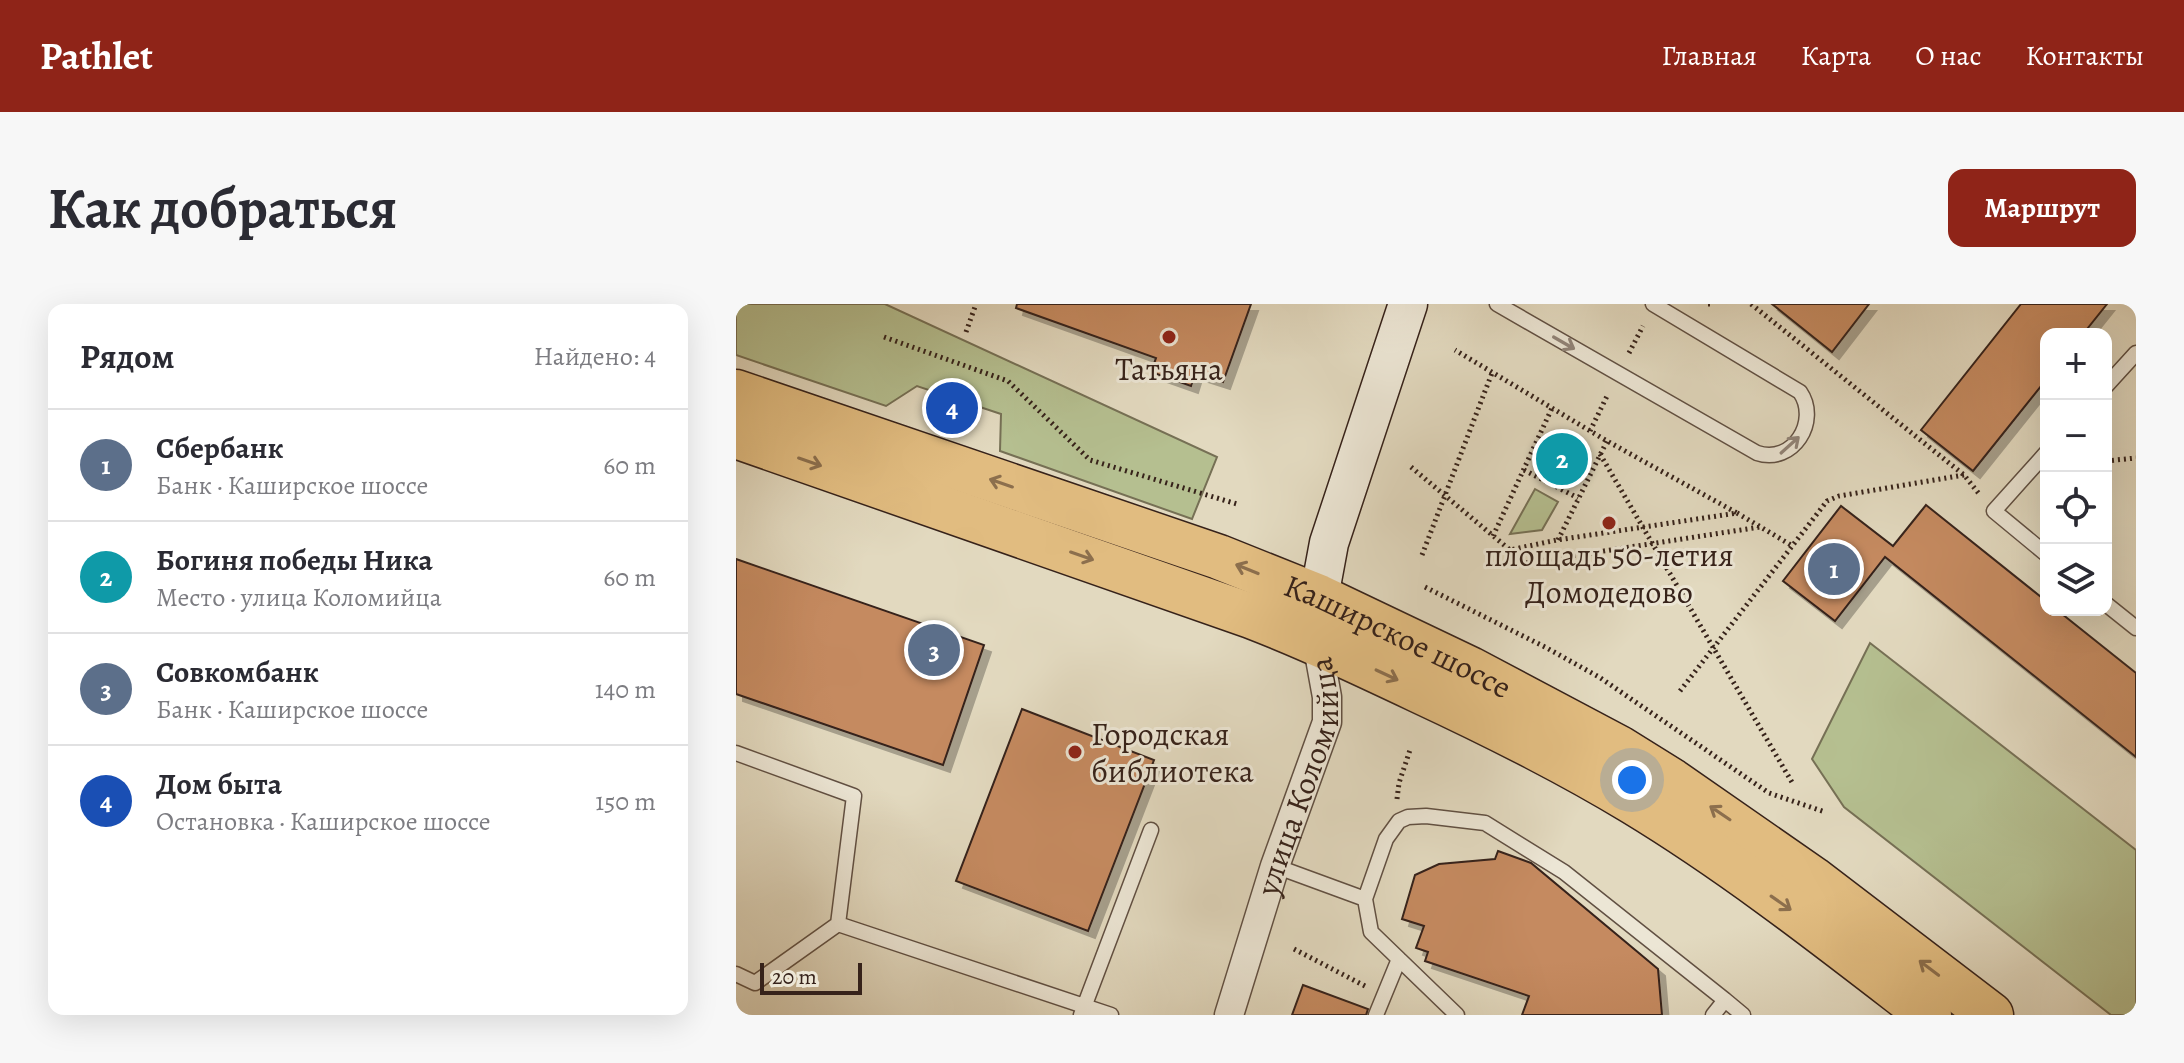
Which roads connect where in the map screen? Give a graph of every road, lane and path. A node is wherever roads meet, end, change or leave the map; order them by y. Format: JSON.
{"nodes":[{"id":1,"x":976,"y":304,"type":"edge"},
{"id":2,"x":1408,"y":304,"type":"edge"},
{"id":3,"x":1497,"y":304,"type":"edge"},
{"id":4,"x":1653,"y":304,"type":"edge"},
{"id":5,"x":1708,"y":304,"type":"edge"},
{"id":6,"x":1714,"y":304,"type":"edge"},
{"id":7,"x":1751,"y":304,"type":"edge"},
{"id":8,"x":966,"y":332,"type":"dead end"},
{"id":9,"x":884,"y":337,"type":"dead end"},
{"id":10,"x":1455,"y":350,"type":"dead end"},
{"id":11,"x":2136,"y":353,"type":"edge"},
{"id":12,"x":1492,"y":373,"type":"junction"},
{"id":13,"x":2112,"y":379,"type":"edge"},
{"id":14,"x":736,"y":392,"type":"edge"},
{"id":15,"x":1552,"y":408,"type":"junction"},
{"id":16,"x":736,"y":436,"type":"edge"},
{"id":17,"x":1607,"y":441,"type":"junction"},
{"id":18,"x":1600,"y":454,"type":"junction"},
{"id":19,"x":2136,"y":458,"type":"edge"},
{"id":20,"x":2040,"y":460,"type":"edge"},
{"id":21,"x":2112,"y":460,"type":"edge"},
{"id":22,"x":1411,"y":467,"type":"dead end"},
{"id":23,"x":1524,"y":470,"type":"junction"},
{"id":24,"x":1964,"y":475,"type":"junction"},
{"id":25,"x":1445,"y":496,"type":"junction"},
{"id":26,"x":1578,"y":498,"type":"junction"},
{"id":27,"x":1237,"y":504,"type":"dead end"},
{"id":28,"x":1994,"y":511,"type":"junction"},
{"id":29,"x":1737,"y":513,"type":"junction"},
{"id":30,"x":1641,"y":527,"type":"junction"},
{"id":31,"x":1760,"y":527,"type":"junction"},
{"id":32,"x":1493,"y":536,"type":"junction"},
{"id":33,"x":1557,"y":540,"type":"junction"},
{"id":34,"x":1651,"y":544,"type":"junction"},
{"id":35,"x":1791,"y":545,"type":"junction"},
{"id":36,"x":2040,"y":549,"type":"edge"},
{"id":37,"x":1422,"y":555,"type":"dead end"},
{"id":38,"x":1526,"y":563,"type":"dead end"},
{"id":39,"x":1425,"y":587,"type":"dead end"},
{"id":40,"x":1319,"y":597,"type":"junction"},
{"id":41,"x":2112,"y":609,"type":"edge"},
{"id":42,"x":2136,"y":628,"type":"edge"},
{"id":43,"x":1317,"y":642,"type":"junction"},
{"id":44,"x":1712,"y":649,"type":"junction"},
{"id":45,"x":1680,"y":691,"type":"dead end"},
{"id":46,"x":1410,"y":750,"type":"dead end"},
{"id":47,"x":736,"y":753,"type":"edge"},
{"id":48,"x":1793,"y":784,"type":"dead end"},
{"id":49,"x":1825,"y":812,"type":"dead end"},
{"id":50,"x":1399,"y":821,"type":"junction"},
{"id":51,"x":1151,"y":830,"type":"dead end"},
{"id":52,"x":1275,"y":866,"type":"junction"},
{"id":53,"x":1365,"y":899,"type":"junction"},
{"id":54,"x":838,"y":924,"type":"junction"},
{"id":55,"x":1294,"y":949,"type":"dead end"},
{"id":56,"x":1399,"y":959,"type":"junction"},
{"id":57,"x":736,"y":974,"type":"edge"},
{"id":58,"x":1383,"y":996,"type":"junction"},
{"id":59,"x":1725,"y":1000,"type":"junction"},
{"id":60,"x":1082,"y":1010,"type":"edge"},
{"id":61,"x":1111,"y":1015,"type":"edge"},
{"id":62,"x":1229,"y":1015,"type":"edge"},
{"id":63,"x":1376,"y":1015,"type":"edge"},
{"id":64,"x":1457,"y":1015,"type":"edge"},
{"id":65,"x":1713,"y":1015,"type":"edge"},
{"id":66,"x":1743,"y":1015,"type":"edge"},
{"id":67,"x":1929,"y":1015,"type":"edge"},
{"id":68,"x":1991,"y":1015,"type":"edge"}],
"edges":[{"from":1,"to":8,"type":"path"},
{"from":2,"to":40,"type":"main road","name":"улица Коломийца"},
{"from":3,"to":4,"type":"lane","one_way":true},
{"from":5,"to":6,"type":"path"},
{"from":7,"to":24,"type":"path"},
{"from":9,"to":27,"type":"path"},
{"from":10,"to":12,"type":"path"},
{"from":11,"to":13,"type":"lane"},
{"from":12,"to":15,"type":"path"},
{"from":12,"to":25,"type":"path"},
{"from":40,"to":14,"type":"main road","name":"Каширское шоссе","one_way":true},
{"from":15,"to":17,"type":"path"},
{"from":15,"to":23,"type":"path"},
{"from":16,"to":43,"type":"main road","name":"Каширское шоссе","one_way":true},
{"from":17,"to":18,"type":"path"},
{"from":17,"to":29,"type":"path"},
{"from":18,"to":26,"type":"path"},
{"from":18,"to":30,"type":"path"},
{"from":19,"to":21,"type":"path"},
{"from":20,"to":28,"type":"lane"},
{"from":22,"to":25,"type":"path"},
{"from":23,"to":26,"type":"path"},
{"from":23,"to":32,"type":"path"},
{"from":24,"to":28,"type":"path"},
{"from":24,"to":35,"type":"path"},
{"from":25,"to":32,"type":"path"},
{"from":25,"to":37,"type":"path"},
{"from":26,"to":33,"type":"path"},
{"from":28,"to":36,"type":"lane"},
{"from":29,"to":30,"type":"path"},
{"from":29,"to":31,"type":"path"},
{"from":30,"to":33,"type":"path"},
{"from":30,"to":34,"type":"path"},
{"from":31,"to":34,"type":"path"},
{"from":31,"to":35,"type":"path"},
{"from":32,"to":33,"type":"path"},
{"from":34,"to":38,"type":"path"},
{"from":34,"to":44,"type":"path"},
{"from":35,"to":44,"type":"path"},
{"from":39,"to":49,"type":"path"},
{"from":40,"to":43,"type":"main road","name":"улица Коломийца"},
{"from":68,"to":40,"type":"main road","name":"Каширское шоссе","one_way":true},
{"from":41,"to":42,"type":"lane"},
{"from":43,"to":52,"type":"street","name":"улица Коломийца"},
{"from":43,"to":67,"type":"main road","name":"Каширское шоссе","one_way":true},
{"from":44,"to":45,"type":"path"},
{"from":44,"to":48,"type":"path"},
{"from":46,"to":50,"type":"path"},
{"from":47,"to":54,"type":"lane"},
{"from":50,"to":53,"type":"lane"},
{"from":50,"to":59,"type":"lane"},
{"from":51,"to":60,"type":"lane"},
{"from":52,"to":53,"type":"lane"},
{"from":52,"to":62,"type":"street","name":"улица Коломийца"},
{"from":53,"to":56,"type":"lane"},
{"from":54,"to":57,"type":"lane"},
{"from":54,"to":60,"type":"lane"},
{"from":55,"to":58,"type":"path"},
{"from":56,"to":58,"type":"lane"},
{"from":56,"to":64,"type":"lane"},
{"from":58,"to":63,"type":"lane"},
{"from":59,"to":65,"type":"lane"},
{"from":59,"to":66,"type":"lane"},
{"from":60,"to":61,"type":"lane"}]}
